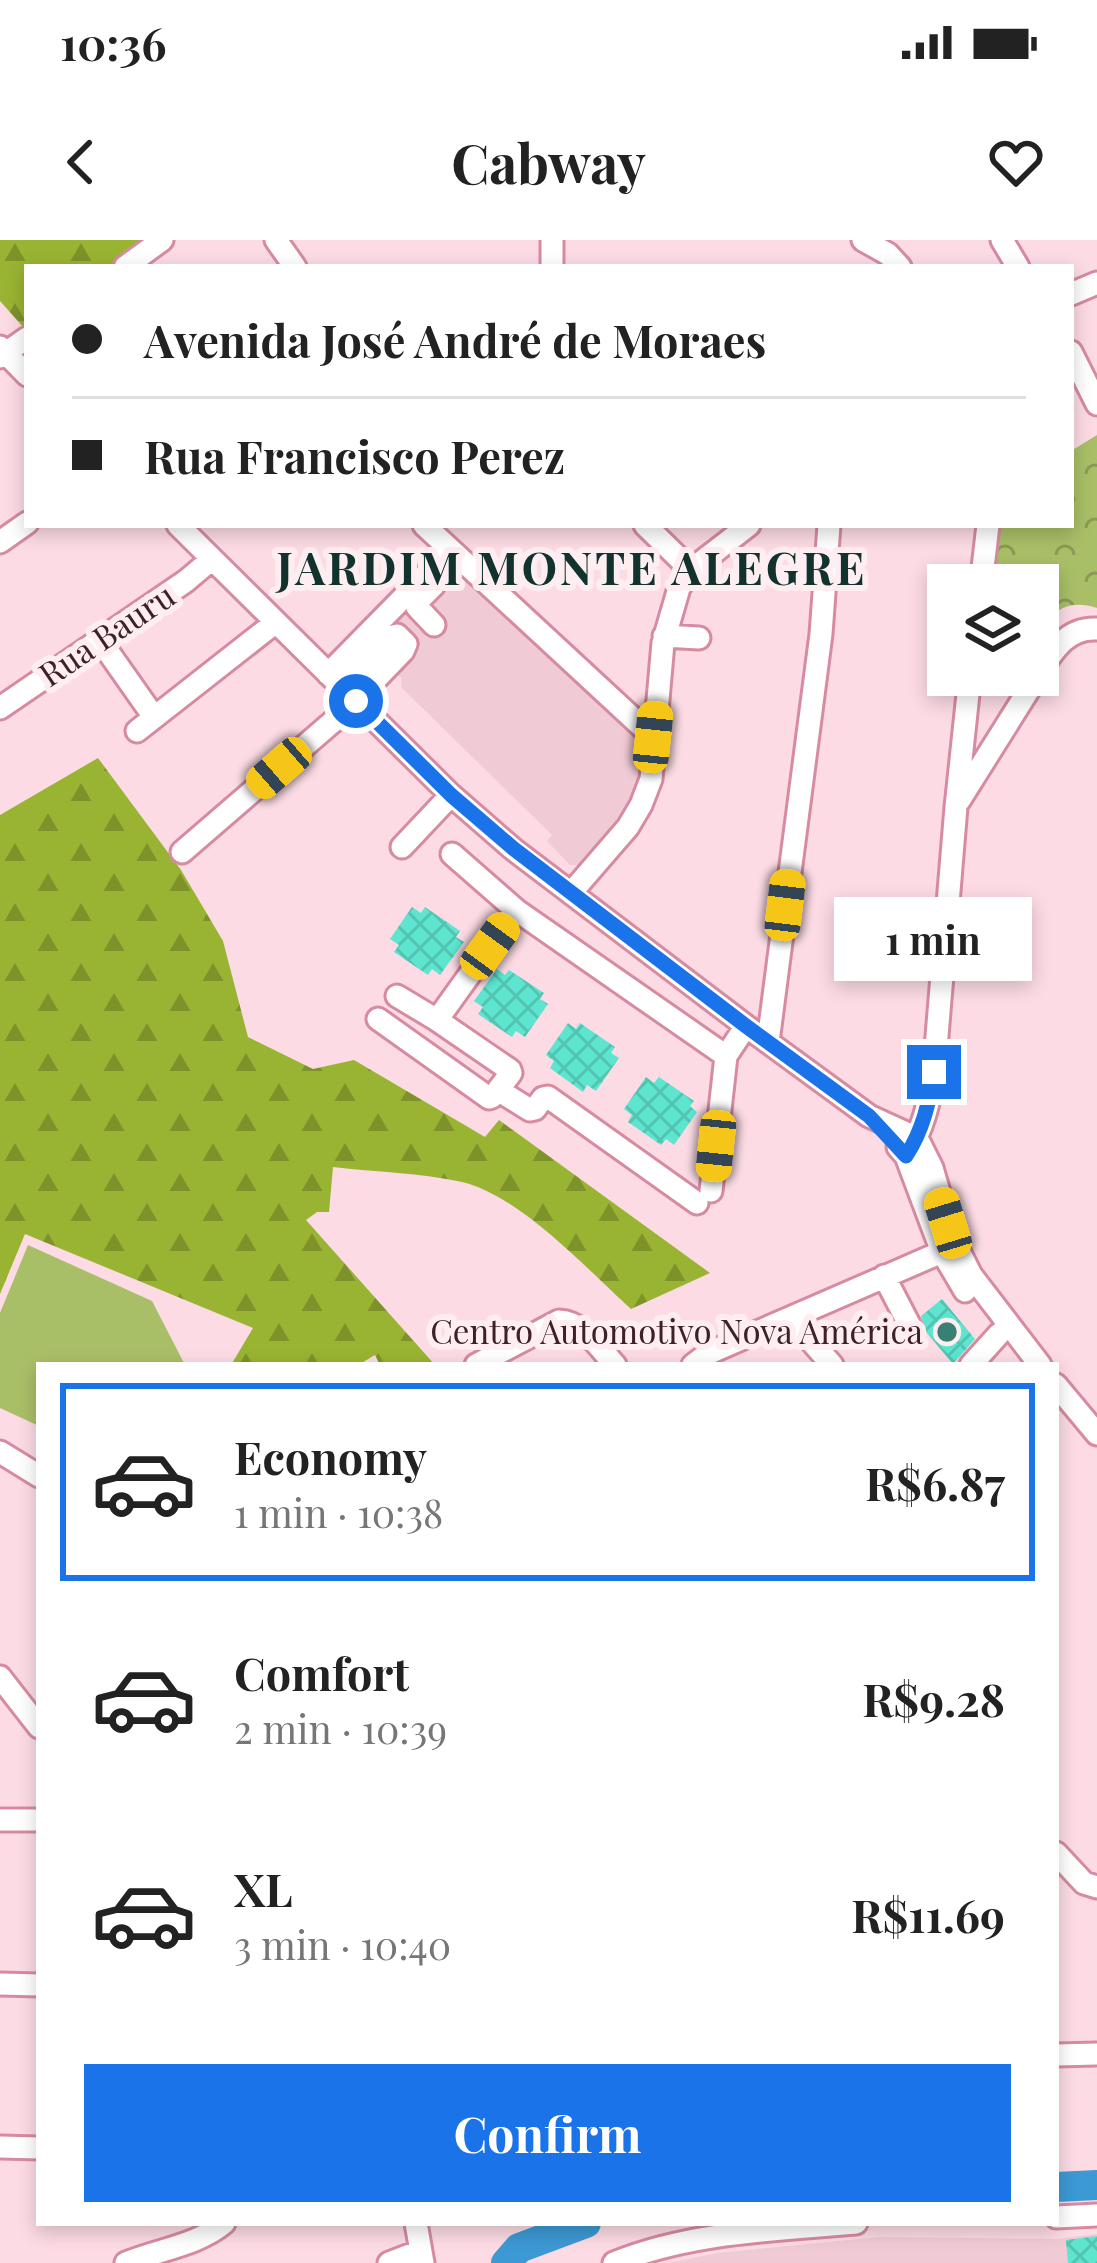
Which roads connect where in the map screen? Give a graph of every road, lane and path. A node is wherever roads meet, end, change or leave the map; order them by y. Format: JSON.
{"nodes":[{"id":1,"x":162,"y":240,"type":"edge"},
{"id":2,"x":863,"y":240,"type":"edge"},
{"id":3,"x":129,"y":264,"type":"edge"},
{"id":4,"x":897,"y":264,"type":"edge"},
{"id":5,"x":1074,"y":358,"type":"edge"},
{"id":6,"x":1097,"y":404,"type":"edge"},
{"id":7,"x":181,"y":528,"type":"edge"},
{"id":8,"x":427,"y":528,"type":"edge"},
{"id":9,"x":648,"y":528,"type":"edge"},
{"id":10,"x":745,"y":528,"type":"edge"},
{"id":11,"x":829,"y":528,"type":"edge"},
{"id":12,"x":988,"y":528,"type":"edge"},
{"id":13,"x":455,"y":555,"type":"junction"},
{"id":14,"x":212,"y":559,"type":"junction"},
{"id":15,"x":983,"y":564,"type":"edge"},
{"id":16,"x":692,"y":570,"type":"junction"},
{"id":17,"x":276,"y":622,"type":"junction"},
{"id":18,"x":434,"y":625,"type":"dead end"},
{"id":19,"x":1097,"y":629,"type":"edge"},
{"id":20,"x":664,"y":636,"type":"junction"},
{"id":21,"x":699,"y":638,"type":"dead end"},
{"id":22,"x":1059,"y":644,"type":"edge"},
{"id":23,"x":109,"y":653,"type":"dead end"},
{"id":24,"x":342,"y":688,"type":"junction"},
{"id":25,"x":968,"y":696,"type":"edge"},
{"id":26,"x":1025,"y":696,"type":"edge"},
{"id":27,"x":0,"y":707,"type":"edge"},
{"id":28,"x":653,"y":737,"type":"junction"},
{"id":29,"x":451,"y":795,"type":"junction"},
{"id":30,"x":956,"y":807,"type":"junction"},
{"id":31,"x":403,"y":848,"type":"dead end"},
{"id":32,"x":182,"y":852,"type":"dead end"},
{"id":33,"x":452,"y":854,"type":"dead end"},
{"id":34,"x":571,"y":893,"type":"junction"},
{"id":35,"x":516,"y":910,"type":"junction"},
{"id":36,"x":397,"y":995,"type":"dead end"},
{"id":37,"x":378,"y":1019,"type":"dead end"},
{"id":38,"x":437,"y":1020,"type":"junction"},
{"id":39,"x":746,"y":1026,"type":"junction"},
{"id":40,"x":768,"y":1042,"type":"junction"},
{"id":41,"x":726,"y":1056,"type":"junction"},
{"id":42,"x":498,"y":1090,"type":"junction"},
{"id":43,"x":912,"y":1147,"type":"junction"},
{"id":44,"x":949,"y":1248,"type":"junction"},
{"id":45,"x":884,"y":1276,"type":"junction"},
{"id":46,"x":791,"y":1318,"type":"junction"},
{"id":47,"x":912,"y":1330,"type":"dead end"},
{"id":48,"x":999,"y":1334,"type":"junction"},
{"id":49,"x":482,"y":1362,"type":"edge"},
{"id":50,"x":612,"y":1362,"type":"edge"},
{"id":51,"x":697,"y":1362,"type":"edge"},
{"id":52,"x":829,"y":1362,"type":"edge"},
{"id":53,"x":973,"y":1362,"type":"edge"},
{"id":54,"x":1021,"y":1362,"type":"edge"},
{"id":55,"x":1038,"y":1362,"type":"edge"},
{"id":56,"x":1059,"y":1389,"type":"edge"},
{"id":57,"x":1059,"y":1409,"type":"edge"},
{"id":58,"x":1097,"y":1434,"type":"edge"},
{"id":59,"x":1097,"y":1450,"type":"edge"},
{"id":60,"x":0,"y":1452,"type":"edge"},
{"id":61,"x":36,"y":1474,"type":"edge"},
{"id":62,"x":0,"y":1677,"type":"edge"},
{"id":63,"x":31,"y":1698,"type":"edge"},
{"id":64,"x":0,"y":1820,"type":"edge"},
{"id":65,"x":36,"y":1820,"type":"edge"},
{"id":66,"x":1059,"y":1856,"type":"edge"},
{"id":67,"x":1097,"y":1887,"type":"edge"},
{"id":68,"x":0,"y":1984,"type":"edge"},
{"id":69,"x":36,"y":1984,"type":"edge"},
{"id":70,"x":1097,"y":2054,"type":"edge"},
{"id":71,"x":1059,"y":2055,"type":"edge"},
{"id":72,"x":0,"y":2147,"type":"edge"},
{"id":73,"x":36,"y":2148,"type":"edge"},
{"id":74,"x":1097,"y":2215,"type":"edge"},
{"id":75,"x":1059,"y":2216,"type":"edge"},
{"id":76,"x":220,"y":2226,"type":"edge"},
{"id":77,"x":416,"y":2226,"type":"edge"},
{"id":78,"x":828,"y":2226,"type":"edge"},
{"id":79,"x":411,"y":2259,"type":"edge"},
{"id":80,"x":125,"y":2263,"type":"edge"},
{"id":81,"x":614,"y":2263,"type":"edge"}],
"edges":[{"from":1,"to":3,"type":"street"},
{"from":2,"to":4,"type":"street"},
{"from":5,"to":6,"type":"street"},
{"from":7,"to":14,"type":"street"},
{"from":8,"to":13,"type":"street"},
{"from":9,"to":16,"type":"street"},
{"from":10,"to":16,"type":"street"},
{"from":11,"to":40,"type":"street"},
{"from":12,"to":15,"type":"street"},
{"from":13,"to":18,"type":"street"},
{"from":13,"to":24,"type":"street"},
{"from":13,"to":28,"type":"street"},
{"from":14,"to":17,"type":"street"},
{"from":14,"to":27,"type":"street","name":"Rua Bauru"},
{"from":16,"to":20,"type":"street"},
{"from":17,"to":23,"type":"street"},
{"from":17,"to":24,"type":"street"},
{"from":19,"to":22,"type":"street"},
{"from":20,"to":21,"type":"street"},
{"from":20,"to":28,"type":"street"},
{"from":24,"to":29,"type":"street"},
{"from":24,"to":32,"type":"street"},
{"from":25,"to":30,"type":"street"},
{"from":26,"to":30,"type":"street"},
{"from":28,"to":34,"type":"street"},
{"from":29,"to":31,"type":"street"},
{"from":29,"to":34,"type":"street"},
{"from":30,"to":43,"type":"street"},
{"from":33,"to":35,"type":"street"},
{"from":34,"to":39,"type":"street"},
{"from":35,"to":38,"type":"street"},
{"from":35,"to":41,"type":"street"},
{"from":36,"to":38,"type":"street"},
{"from":37,"to":42,"type":"street"},
{"from":38,"to":42,"type":"street"},
{"from":39,"to":40,"type":"street"},
{"from":39,"to":41,"type":"street"},
{"from":40,"to":43,"type":"street"},
{"from":41,"to":42,"type":"street"},
{"from":43,"to":44,"type":"street"},
{"from":44,"to":45,"type":"street"},
{"from":44,"to":48,"type":"street"},
{"from":44,"to":55,"type":"street"},
{"from":45,"to":46,"type":"street"},
{"from":45,"to":47,"type":"street"},
{"from":46,"to":51,"type":"street"},
{"from":46,"to":52,"type":"street"},
{"from":48,"to":53,"type":"street"},
{"from":48,"to":54,"type":"street"},
{"from":49,"to":50,"type":"street"},
{"from":56,"to":58,"type":"street"},
{"from":57,"to":59,"type":"street"},
{"from":60,"to":61,"type":"street"},
{"from":62,"to":63,"type":"street"},
{"from":64,"to":65,"type":"street"},
{"from":66,"to":67,"type":"street"},
{"from":68,"to":69,"type":"street"},
{"from":70,"to":71,"type":"street"},
{"from":72,"to":73,"type":"street"},
{"from":74,"to":75,"type":"street"},
{"from":76,"to":80,"type":"street"},
{"from":77,"to":79,"type":"street"},
{"from":78,"to":81,"type":"street"}]}
